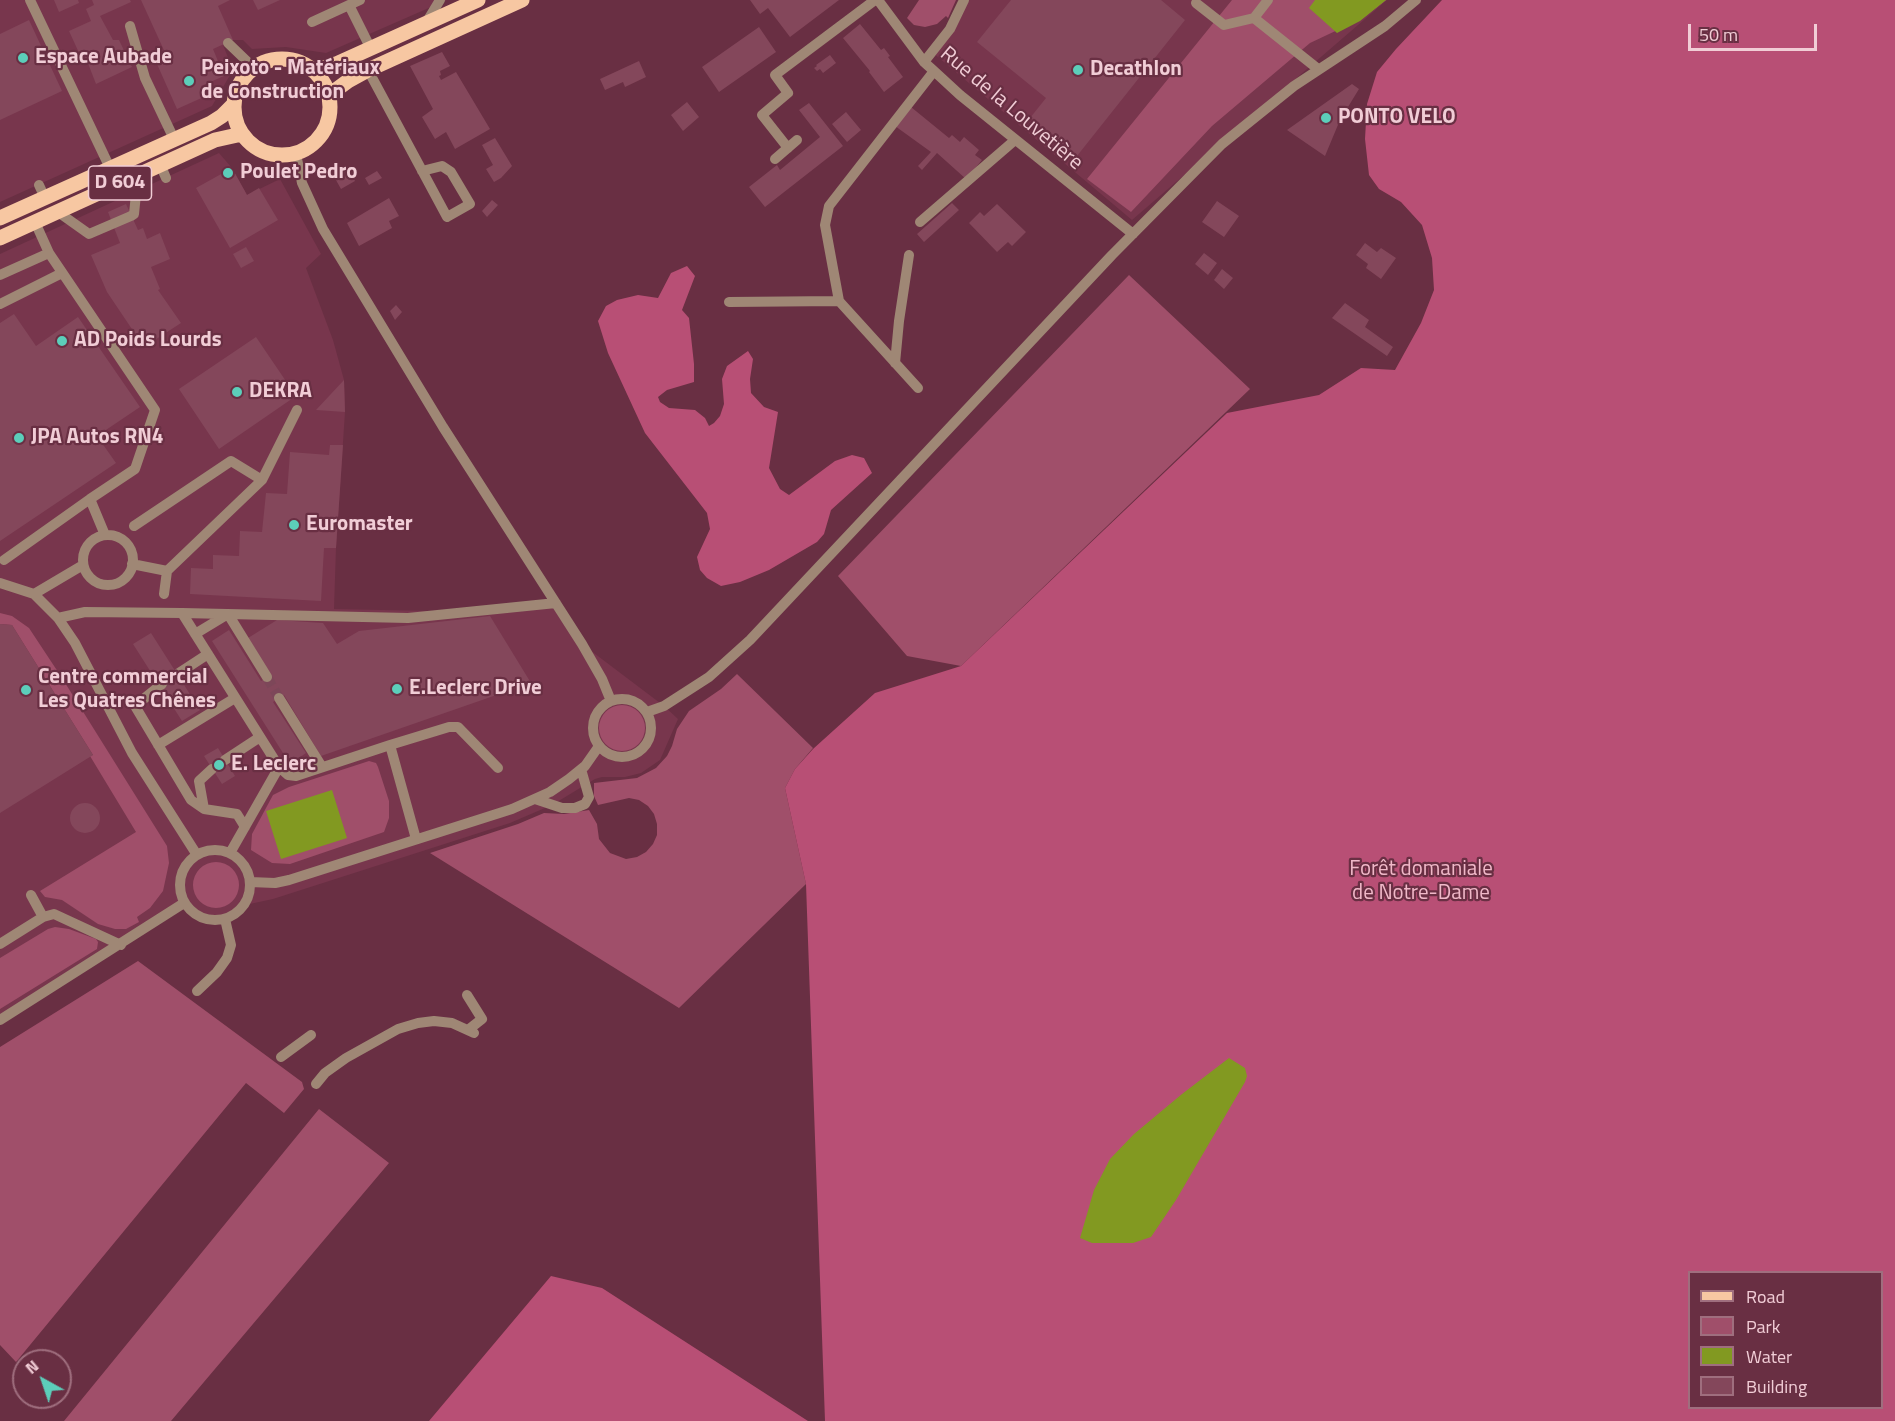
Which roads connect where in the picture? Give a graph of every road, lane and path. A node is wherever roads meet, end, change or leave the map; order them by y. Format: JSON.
{"nodes":[{"id":1,"x":30,"y":0,"type":"edge"},
{"id":2,"x":360,"y":0,"type":"edge"},
{"id":3,"x":440,"y":0,"type":"edge"},
{"id":4,"x":478,"y":0,"type":"edge"},
{"id":5,"x":522,"y":0,"type":"edge"},
{"id":6,"x":877,"y":0,"type":"edge"},
{"id":7,"x":964,"y":0,"type":"edge"},
{"id":8,"x":1269,"y":0,"type":"edge"},
{"id":9,"x":1416,"y":0,"type":"edge"},
{"id":10,"x":1196,"y":3,"type":"dead end"},
{"id":11,"x":349,"y":5,"type":"junction"},
{"id":12,"x":1254,"y":18,"type":"junction"},
{"id":13,"x":312,"y":22,"type":"dead end"},
{"id":14,"x":425,"y":24,"type":"junction"},
{"id":15,"x":130,"y":26,"type":"dead end"},
{"id":16,"x":228,"y":42,"type":"dead end"},
{"id":17,"x":371,"y":49,"type":"junction"},
{"id":18,"x":924,"y":62,"type":"junction"},
{"id":19,"x":254,"y":68,"type":"junction"},
{"id":20,"x":1318,"y":69,"type":"junction"},
{"id":21,"x":368,"y":70,"type":"junction"},
{"id":22,"x":314,"y":71,"type":"junction"},
{"id":23,"x":934,"y":71,"type":"junction"},
{"id":24,"x":329,"y":95,"type":"junction"},
{"id":25,"x":234,"y":104,"type":"junction"},
{"id":26,"x":242,"y":134,"type":"junction"},
{"id":27,"x":174,"y":139,"type":"junction"},
{"id":28,"x":798,"y":140,"type":"dead end"},
{"id":29,"x":1015,"y":140,"type":"junction"},
{"id":30,"x":788,"y":148,"type":"junction"},
{"id":31,"x":296,"y":154,"type":"junction"},
{"id":32,"x":775,"y":159,"type":"dead end"},
{"id":33,"x":110,"y":168,"type":"junction"},
{"id":34,"x":422,"y":171,"type":"junction"},
{"id":35,"x":138,"y":174,"type":"junction"},
{"id":36,"x":58,"y":212,"type":"junction"},
{"id":37,"x":0,"y":219,"type":"edge"},
{"id":38,"x":35,"y":222,"type":"junction"},
{"id":39,"x":920,"y":222,"type":"dead end"},
{"id":40,"x":1132,"y":234,"type":"junction"},
{"id":41,"x":0,"y":238,"type":"edge"},
{"id":42,"x":49,"y":253,"type":"junction"},
{"id":43,"x":909,"y":255,"type":"dead end"},
{"id":44,"x":62,"y":273,"type":"junction"},
{"id":45,"x":0,"y":275,"type":"edge"},
{"id":46,"x":839,"y":301,"type":"junction"},
{"id":47,"x":729,"y":302,"type":"dead end"},
{"id":48,"x":0,"y":304,"type":"edge"},
{"id":49,"x":895,"y":363,"type":"junction"},
{"id":50,"x":918,"y":388,"type":"dead end"},
{"id":51,"x":297,"y":410,"type":"dead end"},
{"id":52,"x":262,"y":480,"type":"junction"},
{"id":53,"x":90,"y":499,"type":"junction"},
{"id":54,"x":134,"y":526,"type":"dead end"},
{"id":55,"x":105,"y":535,"type":"junction"},
{"id":56,"x":4,"y":560,"type":"dead end"},
{"id":57,"x":132,"y":564,"type":"junction"},
{"id":58,"x":83,"y":565,"type":"junction"},
{"id":59,"x":167,"y":571,"type":"junction"},
{"id":60,"x":0,"y":583,"type":"edge"},
{"id":61,"x":34,"y":594,"type":"junction"},
{"id":62,"x":164,"y":594,"type":"dead end"},
{"id":63,"x":556,"y":603,"type":"junction"},
{"id":64,"x":182,"y":613,"type":"junction"},
{"id":65,"x":228,"y":614,"type":"junction"},
{"id":66,"x":58,"y":618,"type":"junction"},
{"id":67,"x":195,"y":634,"type":"junction"},
{"id":68,"x":208,"y":654,"type":"junction"},
{"id":69,"x":178,"y":673,"type":"tunnel mouth"},
{"id":70,"x":267,"y":677,"type":"tunnel mouth"},
{"id":71,"x":162,"y":684,"type":"tunnel mouth"},
{"id":72,"x":235,"y":698,"type":"junction"},
{"id":73,"x":279,"y":698,"type":"tunnel mouth"},
{"id":74,"x":611,"y":701,"type":"junction"},
{"id":75,"x":647,"y":712,"type":"junction"},
{"id":76,"x":260,"y":737,"type":"junction"},
{"id":77,"x":158,"y":745,"type":"junction"},
{"id":78,"x":390,"y":746,"type":"junction"},
{"id":79,"x":599,"y":746,"type":"junction"},
{"id":80,"x":225,"y":760,"type":"dead end"},
{"id":81,"x":279,"y":767,"type":"junction"},
{"id":82,"x":322,"y":767,"type":"junction"},
{"id":83,"x":498,"y":768,"type":"dead end"},
{"id":84,"x":212,"y":769,"type":"dead end"},
{"id":85,"x":581,"y":770,"type":"junction"},
{"id":86,"x":535,"y":799,"type":"junction"},
{"id":87,"x":204,"y":809,"type":"junction"},
{"id":88,"x":245,"y":827,"type":"junction"},
{"id":89,"x":416,"y":839,"type":"junction"},
{"id":90,"x":230,"y":853,"type":"junction"},
{"id":91,"x":197,"y":855,"type":"junction"},
{"id":92,"x":250,"y":882,"type":"junction"},
{"id":93,"x":31,"y":894,"type":"dead end"},
{"id":94,"x":184,"y":903,"type":"junction"},
{"id":95,"x":43,"y":917,"type":"junction"},
{"id":96,"x":225,"y":920,"type":"junction"},
{"id":97,"x":0,"y":944,"type":"edge"},
{"id":98,"x":121,"y":945,"type":"junction"},
{"id":99,"x":197,"y":991,"type":"dead end"},
{"id":100,"x":467,"y":994,"type":"dead end"},
{"id":101,"x":0,"y":1020,"type":"edge"},
{"id":102,"x":311,"y":1035,"type":"dead end"},
{"id":103,"x":281,"y":1057,"type":"dead end"},
{"id":104,"x":316,"y":1084,"type":"dead end"}],
"edges":[{"from":1,"to":33,"type":"street"},
{"from":2,"to":11,"type":"street"},
{"from":3,"to":14,"type":"street"},
{"from":4,"to":14,"type":"main road"},
{"from":5,"to":21,"type":"main road"},
{"from":6,"to":18,"type":"street","name":"Rue de la Louvetière"},
{"from":6,"to":30,"type":"street"},
{"from":7,"to":18,"type":"street"},
{"from":8,"to":12,"type":"street"},
{"from":9,"to":20,"type":"street"},
{"from":10,"to":12,"type":"street"},
{"from":11,"to":13,"type":"street"},
{"from":11,"to":17,"type":"street"},
{"from":12,"to":20,"type":"street"},
{"from":14,"to":17,"type":"main road"},
{"from":15,"to":27,"type":"street"},
{"from":16,"to":19,"type":"street"},
{"from":17,"to":22,"type":"main road"},
{"from":18,"to":23,"type":"street","name":"Rue de la Louvetière"},
{"from":19,"to":22,"type":"main road"},
{"from":19,"to":25,"type":"main road"},
{"from":20,"to":40,"type":"street"},
{"from":21,"to":24,"type":"main road"},
{"from":21,"to":34,"type":"street"},
{"from":22,"to":24,"type":"main road"},
{"from":23,"to":29,"type":"street","name":"Rue de la Louvetière"},
{"from":23,"to":46,"type":"street"},
{"from":24,"to":31,"type":"main road"},
{"from":25,"to":26,"type":"main road"},
{"from":25,"to":27,"type":"main road","number":"D 604"},
{"from":26,"to":31,"type":"main road"},
{"from":26,"to":35,"type":"main road","number":"D 604"},
{"from":27,"to":33,"type":"main road","number":"D 604"},
{"from":28,"to":30,"type":"street"},
{"from":29,"to":39,"type":"street"},
{"from":29,"to":40,"type":"street","name":"Rue de la Louvetière"},
{"from":30,"to":32,"type":"street"},
{"from":31,"to":63,"type":"street"},
{"from":33,"to":37,"type":"main road","number":"D 604"},
{"from":34,"to":34,"type":"street"},
{"from":35,"to":36,"type":"main road","number":"D 604"},
{"from":35,"to":36,"type":"street"},
{"from":36,"to":38,"type":"main road","number":"D 604"},
{"from":38,"to":41,"type":"main road","number":"D 604"},
{"from":38,"to":42,"type":"street"},
{"from":40,"to":75,"type":"street"},
{"from":42,"to":44,"type":"street"},
{"from":42,"to":45,"type":"street"},
{"from":43,"to":49,"type":"street"},
{"from":44,"to":48,"type":"street"},
{"from":44,"to":53,"type":"street"},
{"from":46,"to":47,"type":"street"},
{"from":46,"to":49,"type":"street"},
{"from":49,"to":50,"type":"street"},
{"from":51,"to":52,"type":"street"},
{"from":52,"to":54,"type":"street"},
{"from":52,"to":59,"type":"street"},
{"from":53,"to":55,"type":"street"},
{"from":53,"to":56,"type":"street"},
{"from":55,"to":57,"type":"street"},
{"from":55,"to":58,"type":"street"},
{"from":57,"to":58,"type":"street"},
{"from":57,"to":59,"type":"street"},
{"from":58,"to":61,"type":"street"},
{"from":59,"to":62,"type":"street"},
{"from":60,"to":61,"type":"street"},
{"from":61,"to":66,"type":"street"},
{"from":63,"to":65,"type":"street"},
{"from":63,"to":74,"type":"street"},
{"from":64,"to":65,"type":"street"},
{"from":64,"to":66,"type":"street"},
{"from":64,"to":67,"type":"street"},
{"from":65,"to":67,"type":"street"},
{"from":65,"to":70,"type":"street"},
{"from":66,"to":91,"type":"street"},
{"from":67,"to":68,"type":"street"},
{"from":68,"to":69,"type":"street"},
{"from":68,"to":72,"type":"street"},
{"from":71,"to":77,"type":"street"},
{"from":72,"to":76,"type":"street"},
{"from":72,"to":77,"type":"street"},
{"from":73,"to":82,"type":"street"},
{"from":74,"to":75,"type":"street"},
{"from":74,"to":79,"type":"street"},
{"from":75,"to":79,"type":"street"},
{"from":76,"to":80,"type":"street"},
{"from":76,"to":81,"type":"street"},
{"from":77,"to":87,"type":"street"},
{"from":78,"to":82,"type":"street"},
{"from":78,"to":83,"type":"street"},
{"from":78,"to":89,"type":"street"},
{"from":79,"to":85,"type":"street"},
{"from":81,"to":82,"type":"street"},
{"from":81,"to":88,"type":"street"},
{"from":84,"to":87,"type":"street"},
{"from":85,"to":86,"type":"street"},
{"from":85,"to":86,"type":"street"},
{"from":86,"to":89,"type":"street"},
{"from":87,"to":88,"type":"street"},
{"from":88,"to":90,"type":"street"},
{"from":89,"to":92,"type":"street"},
{"from":90,"to":91,"type":"street"},
{"from":90,"to":92,"type":"street"},
{"from":91,"to":94,"type":"street"},
{"from":92,"to":96,"type":"street"},
{"from":93,"to":95,"type":"street"},
{"from":94,"to":96,"type":"street"},
{"from":94,"to":98,"type":"street"},
{"from":95,"to":97,"type":"street"},
{"from":95,"to":98,"type":"street"},
{"from":96,"to":99,"type":"street"},
{"from":98,"to":101,"type":"street"},
{"from":100,"to":104,"type":"street"},
{"from":102,"to":103,"type":"street"}]}
